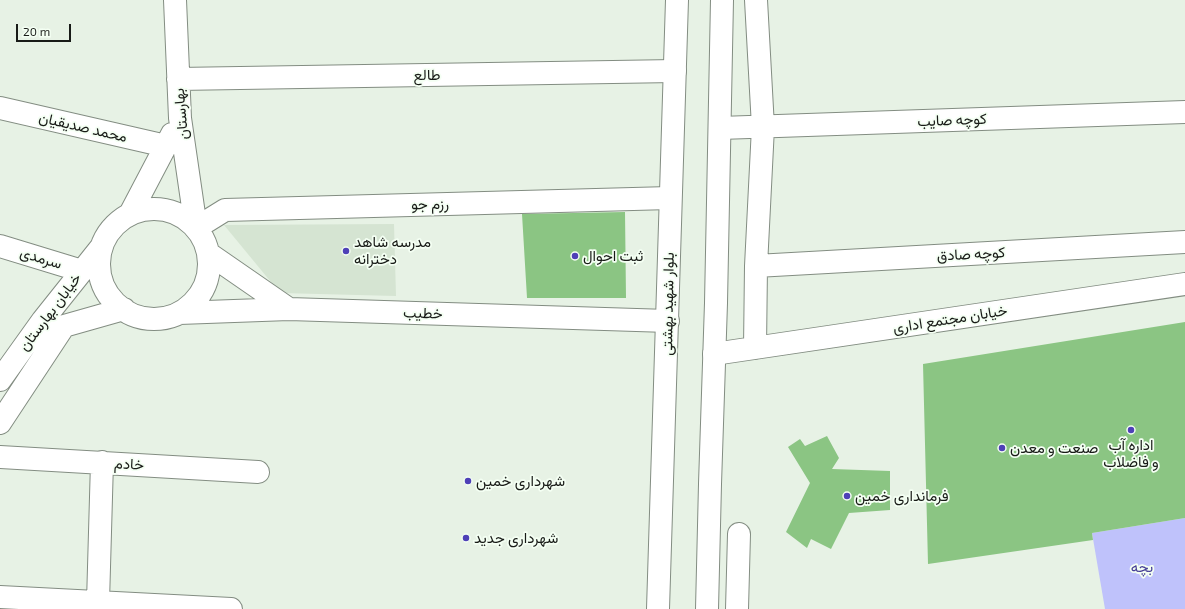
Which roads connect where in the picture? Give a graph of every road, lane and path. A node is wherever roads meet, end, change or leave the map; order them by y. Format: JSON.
{"nodes":[{"id":1,"x":175,"y":0,"type":"edge"},
{"id":2,"x":677,"y":0,"type":"edge"},
{"id":3,"x":722,"y":0,"type":"edge"},
{"id":4,"x":756,"y":0,"type":"edge"},
{"id":5,"x":675,"y":71,"type":"junction"},
{"id":6,"x":178,"y":79,"type":"junction"},
{"id":7,"x":0,"y":108,"type":"edge"},
{"id":8,"x":1185,"y":112,"type":"edge"},
{"id":9,"x":180,"y":118,"type":"junction"},
{"id":10,"x":763,"y":127,"type":"junction"},
{"id":11,"x":720,"y":128,"type":"junction"},
{"id":12,"x":166,"y":146,"type":"junction"},
{"id":13,"x":670,"y":198,"type":"junction"},
{"id":14,"x":130,"y":214,"type":"junction"},
{"id":15,"x":196,"y":228,"type":"junction"},
{"id":16,"x":1185,"y":242,"type":"edge"},
{"id":17,"x":0,"y":246,"type":"edge"},
{"id":18,"x":102,"y":246,"type":"junction"},
{"id":19,"x":208,"y":253,"type":"junction"},
{"id":20,"x":756,"y":266,"type":"junction"},
{"id":21,"x":82,"y":271,"type":"junction"},
{"id":22,"x":1185,"y":284,"type":"edge"},
{"id":23,"x":124,"y":309,"type":"junction"},
{"id":24,"x":289,"y":309,"type":"junction"},
{"id":25,"x":179,"y":313,"type":"junction"},
{"id":26,"x":668,"y":321,"type":"junction"},
{"id":27,"x":755,"y":348,"type":"junction"},
{"id":28,"x":714,"y":354,"type":"junction"},
{"id":29,"x":0,"y":380,"type":"edge"},
{"id":30,"x":0,"y":423,"type":"edge"},
{"id":31,"x":0,"y":457,"type":"edge"},
{"id":32,"x":102,"y":462,"type":"junction"},
{"id":33,"x":258,"y":472,"type":"dead end"},
{"id":34,"x":739,"y":534,"type":"dead end"},
{"id":35,"x":0,"y":597,"type":"edge"},
{"id":36,"x":87,"y":604,"type":"edge"},
{"id":37,"x":231,"y":609,"type":"edge"},
{"id":38,"x":658,"y":609,"type":"edge"},
{"id":39,"x":707,"y":609,"type":"edge"},
{"id":40,"x":737,"y":609,"type":"edge"}],
"edges":[{"from":1,"to":6,"type":"street","name":"بهارستان"},
{"from":2,"to":5,"type":"street","name":"بلوار شهید بهشتی"},
{"from":3,"to":11,"type":"street"},
{"from":4,"to":10,"type":"street"},
{"from":5,"to":6,"type":"street","name":"طالع"},
{"from":5,"to":13,"type":"street","name":"بلوار شهید بهشتی"},
{"from":6,"to":9,"type":"street","name":"بهارستان"},
{"from":7,"to":12,"type":"street","name":"محمد صدیقیان"},
{"from":8,"to":10,"type":"street","name":"کوچه صایب"},
{"from":9,"to":12,"type":"street"},
{"from":9,"to":15,"type":"street","name":"بهارستان"},
{"from":10,"to":11,"type":"street","name":"کوچه صایب"},
{"from":10,"to":20,"type":"street"},
{"from":11,"to":28,"type":"street"},
{"from":12,"to":14,"type":"street"},
{"from":13,"to":15,"type":"street","name":"رزم جو"},
{"from":13,"to":26,"type":"street","name":"بلوار شهید بهشتی"},
{"from":14,"to":15,"type":"street"},
{"from":14,"to":18,"type":"street"},
{"from":15,"to":19,"type":"street"},
{"from":16,"to":20,"type":"street","name":"کوچه صادق"},
{"from":17,"to":21,"type":"street","name":"سرمدی"},
{"from":18,"to":21,"type":"street","name":"خیابان بهارستان"},
{"from":18,"to":23,"type":"street"},
{"from":19,"to":24,"type":"street"},
{"from":19,"to":25,"type":"street"},
{"from":20,"to":27,"type":"street"},
{"from":21,"to":29,"type":"street","name":"خیابان بهارستان"},
{"from":22,"to":27,"type":"street","name":"خیابان مجتمع اداری"},
{"from":23,"to":25,"type":"street"},
{"from":23,"to":30,"type":"street","name":"خیابان بهارستان"},
{"from":24,"to":25,"type":"street","name":"خطیب"},
{"from":24,"to":26,"type":"street","name":"خطیب"},
{"from":26,"to":38,"type":"street","name":"بلوار شهید بهشتی"},
{"from":27,"to":28,"type":"street","name":"خیابان مجتمع اداری"},
{"from":28,"to":39,"type":"street"},
{"from":31,"to":32,"type":"street","name":"خادم"},
{"from":32,"to":33,"type":"street","name":"خادم"},
{"from":32,"to":36,"type":"street"},
{"from":34,"to":40,"type":"street"},
{"from":35,"to":36,"type":"street"},
{"from":36,"to":37,"type":"street"}]}
